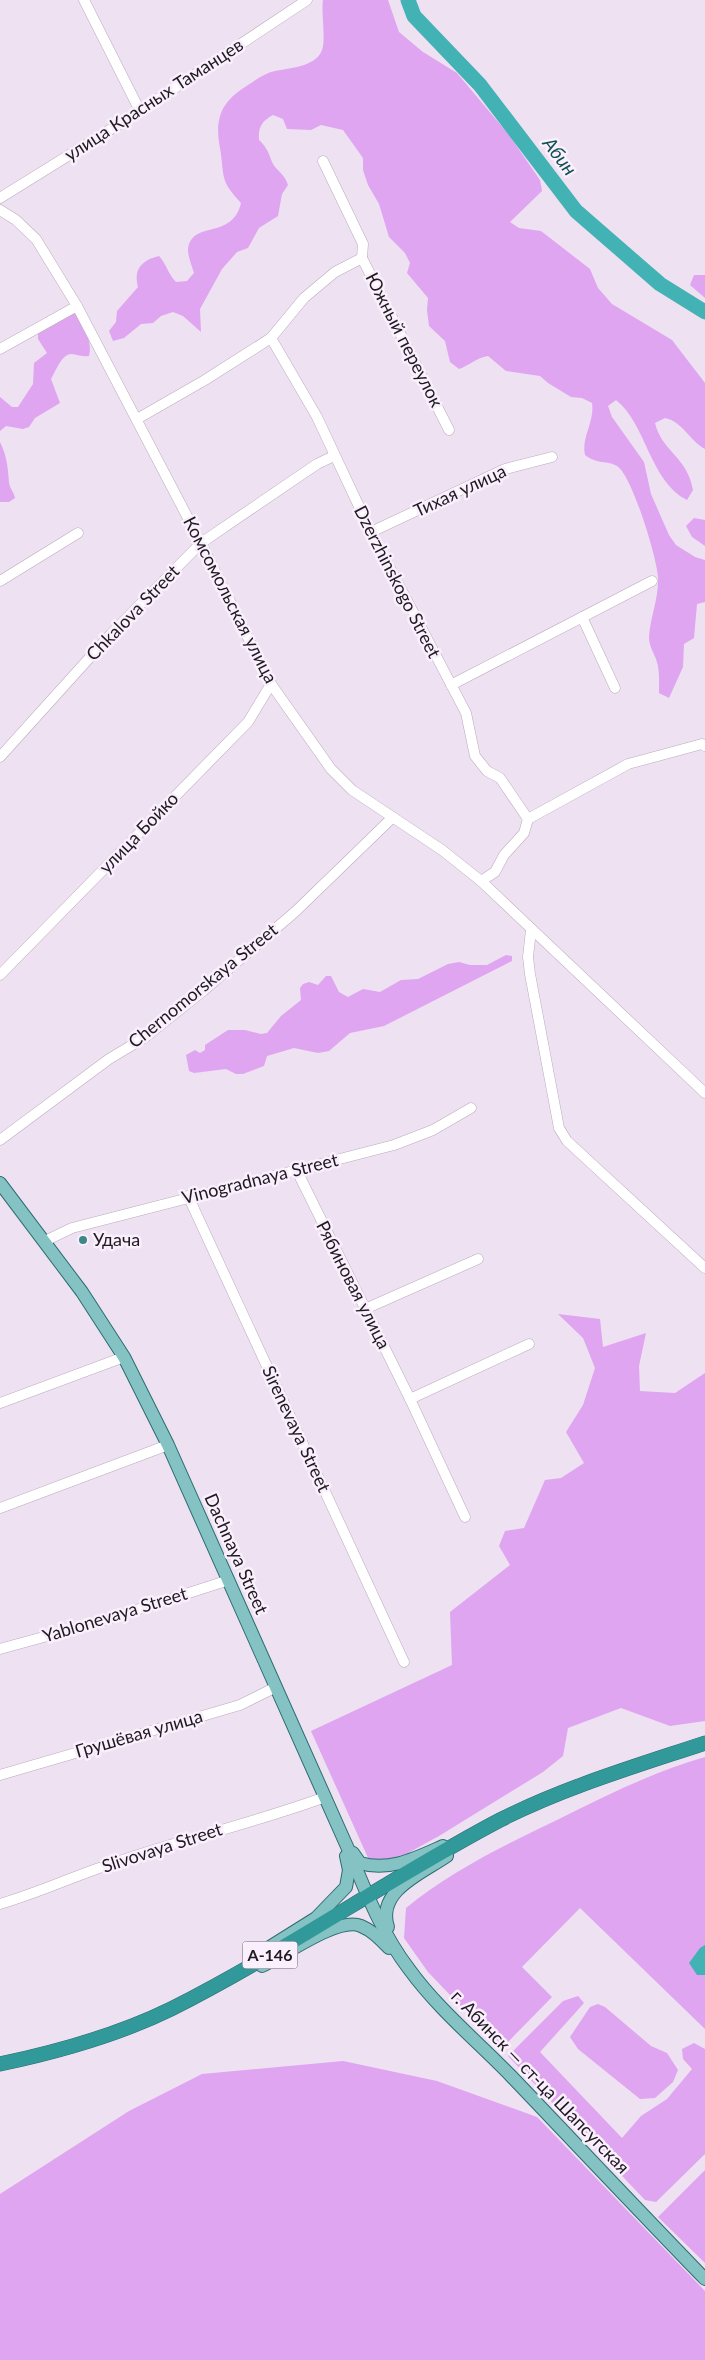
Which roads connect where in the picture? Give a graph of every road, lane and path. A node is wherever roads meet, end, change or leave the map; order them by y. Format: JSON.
{"nodes":[{"id":1,"x":84,"y":0,"type":"edge"},
{"id":2,"x":307,"y":0,"type":"edge"},
{"id":3,"x":140,"y":111,"type":"junction"},
{"id":4,"x":322,"y":161,"type":"dead end"},
{"id":5,"x":0,"y":198,"type":"edge"},
{"id":6,"x":0,"y":210,"type":"edge"},
{"id":7,"x":362,"y":258,"type":"junction"},
{"id":8,"x":77,"y":306,"type":"junction"},
{"id":9,"x":271,"y":338,"type":"junction"},
{"id":10,"x":0,"y":349,"type":"edge"},
{"id":11,"x":137,"y":419,"type":"junction"},
{"id":12,"x":449,"y":430,"type":"dead end"},
{"id":13,"x":334,"y":456,"type":"junction"},
{"id":14,"x":552,"y":457,"type":"dead end"},
{"id":15,"x":371,"y":532,"type":"junction"},
{"id":16,"x":78,"y":533,"type":"dead end"},
{"id":17,"x":201,"y":543,"type":"junction"},
{"id":18,"x":0,"y":581,"type":"edge"},
{"id":19,"x":652,"y":581,"type":"dead end"},
{"id":20,"x":582,"y":617,"type":"junction"},
{"id":21,"x":271,"y":684,"type":"junction"},
{"id":22,"x":451,"y":685,"type":"junction"},
{"id":23,"x":615,"y":688,"type":"dead end"},
{"id":24,"x":704,"y":745,"type":"edge"},
{"id":25,"x":0,"y":757,"type":"edge"},
{"id":26,"x":393,"y":817,"type":"junction"},
{"id":27,"x":528,"y":819,"type":"junction"},
{"id":28,"x":481,"y":882,"type":"junction"},
{"id":29,"x":531,"y":930,"type":"junction"},
{"id":30,"x":0,"y":975,"type":"edge"},
{"id":31,"x":705,"y":1093,"type":"edge"},
{"id":32,"x":471,"y":1108,"type":"dead end"},
{"id":33,"x":0,"y":1140,"type":"edge"},
{"id":34,"x":297,"y":1171,"type":"junction"},
{"id":35,"x":0,"y":1183,"type":"edge"},
{"id":36,"x":188,"y":1196,"type":"junction"},
{"id":37,"x":45,"y":1241,"type":"junction"},
{"id":38,"x":478,"y":1259,"type":"dead end"},
{"id":39,"x":705,"y":1268,"type":"edge"},
{"id":40,"x":365,"y":1309,"type":"junction"},
{"id":41,"x":529,"y":1344,"type":"dead end"},
{"id":42,"x":124,"y":1357,"type":"junction"},
{"id":43,"x":410,"y":1398,"type":"junction"},
{"id":44,"x":0,"y":1404,"type":"edge"},
{"id":45,"x":168,"y":1445,"type":"junction"},
{"id":46,"x":0,"y":1508,"type":"edge"},
{"id":47,"x":464,"y":1517,"type":"dead end"},
{"id":48,"x":229,"y":1580,"type":"junction"},
{"id":49,"x":0,"y":1649,"type":"edge"},
{"id":50,"x":404,"y":1662,"type":"dead end"},
{"id":51,"x":276,"y":1687,"type":"junction"},
{"id":52,"x":705,"y":1743,"type":"edge"},
{"id":53,"x":0,"y":1775,"type":"edge"},
{"id":54,"x":325,"y":1797,"type":"junction"},
{"id":55,"x":502,"y":1819,"type":"junction"},
{"id":56,"x":343,"y":1836,"type":"junction"},
{"id":57,"x":367,"y":1896,"type":"junction"},
{"id":58,"x":0,"y":1904,"type":"edge"},
{"id":59,"x":409,"y":1970,"type":"junction"},
{"id":60,"x":170,"y":2010,"type":"junction"},
{"id":61,"x":0,"y":2064,"type":"edge"},
{"id":62,"x":705,"y":2279,"type":"edge"}],
"edges":[{"from":1,"to":3,"type":"street"},
{"from":2,"to":3,"type":"street","name":"улица Красных Таманцев"},
{"from":3,"to":5,"type":"street","name":"улица Красных Таманцев"},
{"from":4,"to":7,"type":"street"},
{"from":6,"to":8,"type":"street","name":"Комсомольская улица"},
{"from":7,"to":9,"type":"street","name":"Южный переулок"},
{"from":7,"to":12,"type":"street","name":"Южный переулок"},
{"from":8,"to":10,"type":"street"},
{"from":8,"to":11,"type":"street","name":"Комсомольская улица"},
{"from":9,"to":11,"type":"street","name":"Южный переулок"},
{"from":9,"to":13,"type":"street","name":"Dzerzhinskogo Street"},
{"from":11,"to":17,"type":"street","name":"Комсомольская улица"},
{"from":13,"to":15,"type":"street","name":"Dzerzhinskogo Street"},
{"from":13,"to":17,"type":"street","name":"Chkalova Street"},
{"from":14,"to":15,"type":"street","name":"Тихая улица"},
{"from":15,"to":22,"type":"street","name":"Dzerzhinskogo Street"},
{"from":16,"to":18,"type":"street"},
{"from":17,"to":21,"type":"street","name":"Комсомольская улица"},
{"from":17,"to":25,"type":"street","name":"Chkalova Street"},
{"from":19,"to":20,"type":"street"},
{"from":20,"to":22,"type":"street"},
{"from":20,"to":23,"type":"street"},
{"from":21,"to":26,"type":"street","name":"Комсомольская улица"},
{"from":21,"to":30,"type":"street","name":"улица Бойко"},
{"from":22,"to":27,"type":"street","name":"Dzerzhinskogo Street"},
{"from":24,"to":27,"type":"street"},
{"from":26,"to":28,"type":"street","name":"Комсомольская улица"},
{"from":26,"to":33,"type":"street","name":"Chernomorskaya Street"},
{"from":27,"to":28,"type":"street"},
{"from":28,"to":29,"type":"street","name":"Комсомольская улица"},
{"from":29,"to":31,"type":"street","name":"Комсомольская улица"},
{"from":29,"to":39,"type":"street"},
{"from":32,"to":34,"type":"street","name":"Vinogradnaya Street"},
{"from":34,"to":36,"type":"street","name":"Vinogradnaya Street"},
{"from":34,"to":40,"type":"street","name":"Рябиновая улица"},
{"from":35,"to":37,"type":"main road","name":"Dachnaya Street"},
{"from":36,"to":37,"type":"street","name":"Vinogradnaya Street"},
{"from":36,"to":50,"type":"street","name":"Sirenevaya Street"},
{"from":37,"to":42,"type":"main road","name":"Dachnaya Street"},
{"from":38,"to":40,"type":"street"},
{"from":40,"to":43,"type":"street","name":"Рябиновая улица"},
{"from":41,"to":43,"type":"street"},
{"from":42,"to":44,"type":"street"},
{"from":42,"to":45,"type":"main road","name":"Dachnaya Street"},
{"from":43,"to":47,"type":"street","name":"Рябиновая улица"},
{"from":45,"to":46,"type":"street"},
{"from":45,"to":48,"type":"main road","name":"Dachnaya Street"},
{"from":48,"to":49,"type":"street","name":"Yablonevaya Street"},
{"from":48,"to":51,"type":"main road","name":"Dachnaya Street"},
{"from":51,"to":53,"type":"street","name":"Грушёвая улица"},
{"from":51,"to":54,"type":"main road","name":"Dachnaya Street"},
{"from":52,"to":55,"type":"highway","number":"А-146"},
{"from":54,"to":56,"type":"main road","name":"Dachnaya Street"},
{"from":54,"to":58,"type":"street","name":"Slivovaya Street"},
{"from":55,"to":56,"type":"main road"},
{"from":55,"to":57,"type":"highway","number":"А-146"},
{"from":55,"to":59,"type":"main road"},
{"from":56,"to":57,"type":"main road","name":"Dachnaya Street"},
{"from":56,"to":60,"type":"main road"},
{"from":57,"to":59,"type":"main road","name":"г. Абинск — ст-ца Шапсугская"},
{"from":57,"to":60,"type":"highway","number":"А-146"},
{"from":59,"to":60,"type":"main road"},
{"from":59,"to":62,"type":"main road","name":"г. Абинск — ст-ца Шапсугская"},
{"from":60,"to":61,"type":"highway","number":"А-146"}]}
